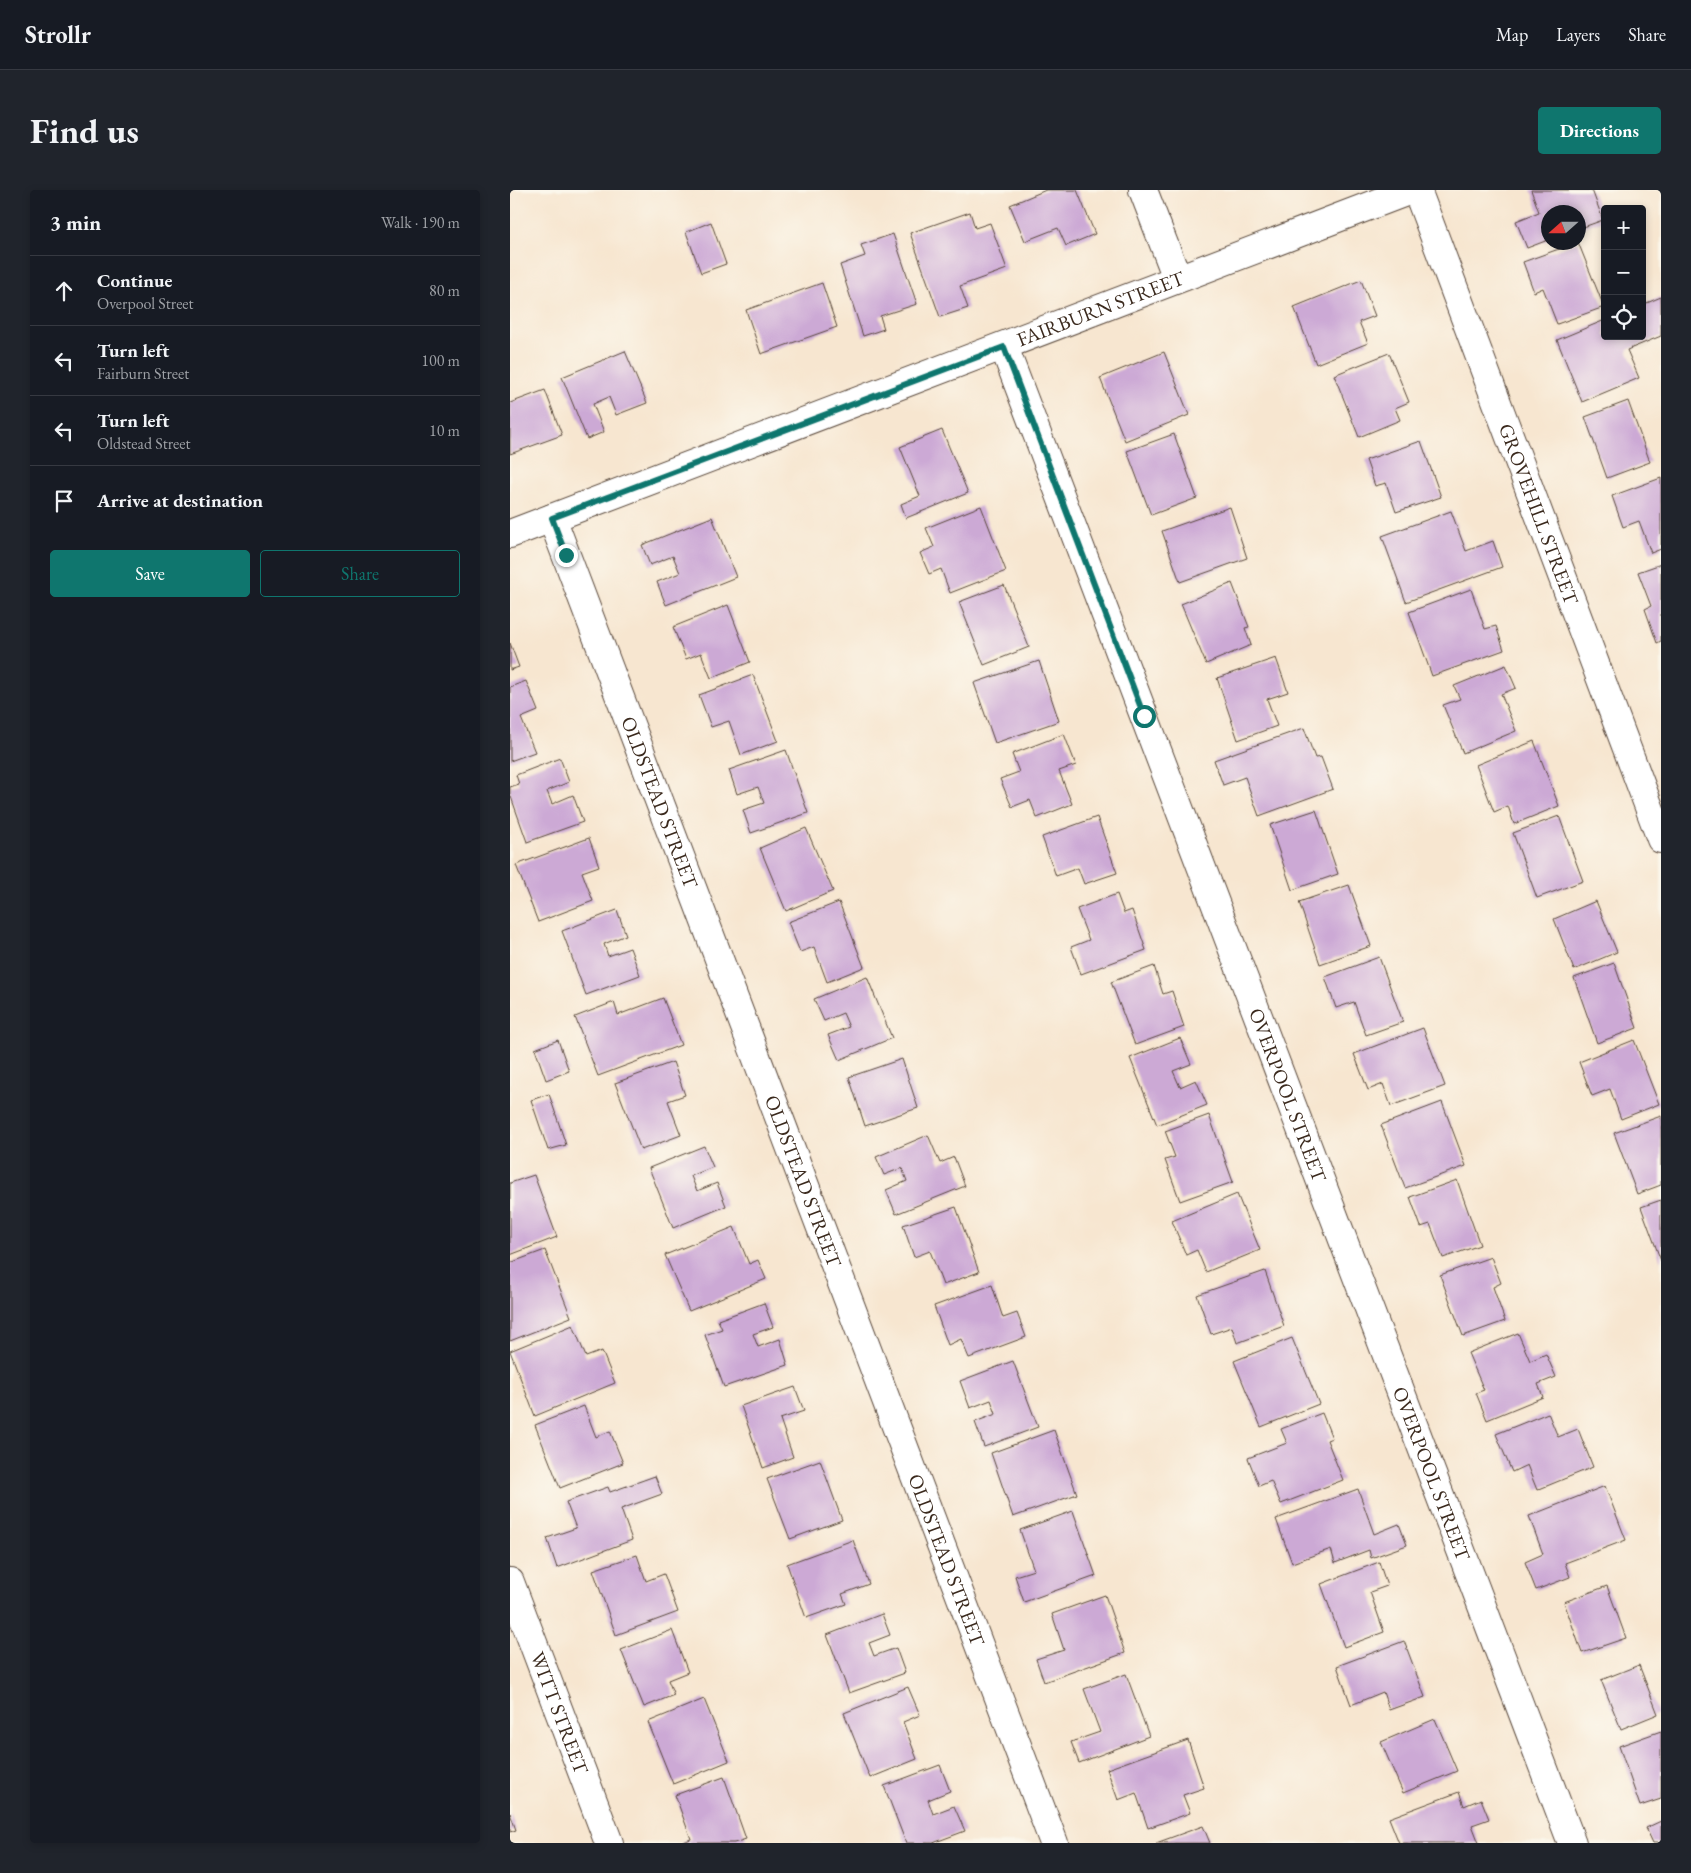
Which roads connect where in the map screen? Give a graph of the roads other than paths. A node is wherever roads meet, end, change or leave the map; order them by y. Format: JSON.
{"nodes":[{"id":1,"x":1143,"y":190,"type":"edge"},
{"id":2,"x":1411,"y":190,"type":"edge"},
{"id":3,"x":1417,"y":190,"type":"edge"},
{"id":4,"x":1177,"y":278,"type":"junction"},
{"id":5,"x":1004,"y":347,"type":"junction"},
{"id":6,"x":552,"y":518,"type":"junction"},
{"id":7,"x":510,"y":534,"type":"edge"},
{"id":8,"x":1661,"y":839,"type":"edge"},
{"id":9,"x":510,"y":1582,"type":"edge"},
{"id":10,"x":609,"y":1843,"type":"edge"},
{"id":11,"x":1054,"y":1843,"type":"edge"},
{"id":12,"x":1572,"y":1843,"type":"edge"}],
"edges":[{"from":1,"to":4,"type":"street"},
{"from":2,"to":4,"type":"street","name":"FAIRBURN STREET"},
{"from":3,"to":8,"type":"street","name":"GROVEHILL STREET"},
{"from":4,"to":5,"type":"street","name":"FAIRBURN STREET"},
{"from":5,"to":6,"type":"street","name":"FAIRBURN STREET"},
{"from":5,"to":12,"type":"street","name":"OVERPOOL STREET"},
{"from":6,"to":7,"type":"street","name":"FAIRBURN STREET"},
{"from":6,"to":11,"type":"street","name":"OLDSTEAD STREET"},
{"from":9,"to":10,"type":"street","name":"WITT STREET"}]}
